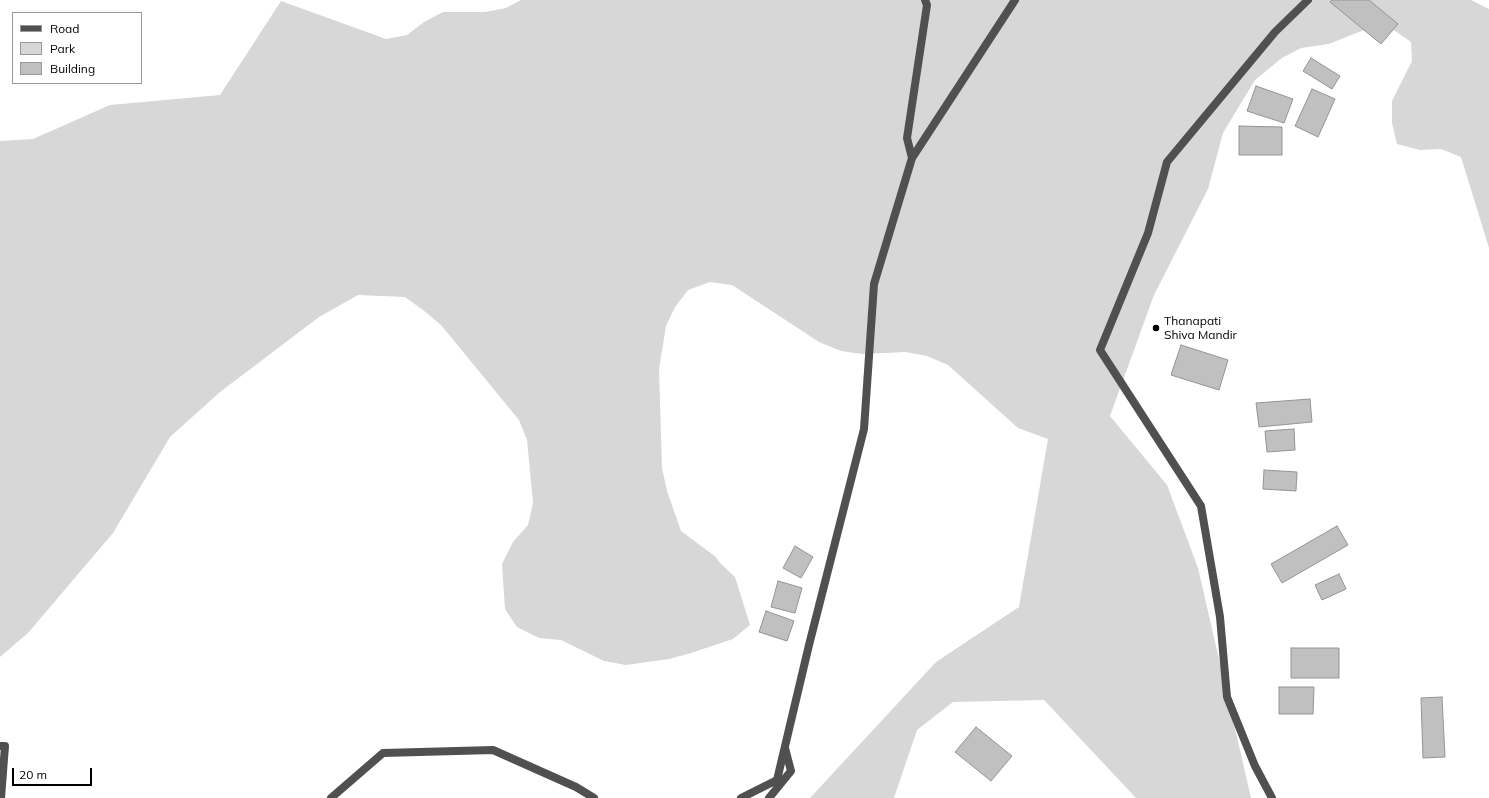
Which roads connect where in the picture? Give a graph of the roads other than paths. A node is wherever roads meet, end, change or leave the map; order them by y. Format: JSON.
{"nodes":[{"id":1,"x":925,"y":0,"type":"edge"},
{"id":2,"x":1015,"y":0,"type":"edge"},
{"id":3,"x":1308,"y":0,"type":"edge"},
{"id":4,"x":912,"y":158,"type":"junction"},
{"id":5,"x":0,"y":746,"type":"edge"},
{"id":6,"x":784,"y":747,"type":"junction"},
{"id":7,"x":1,"y":798,"type":"edge"},
{"id":8,"x":331,"y":798,"type":"edge"},
{"id":9,"x":594,"y":798,"type":"edge"},
{"id":10,"x":741,"y":798,"type":"edge"},
{"id":11,"x":769,"y":798,"type":"edge"},
{"id":12,"x":1272,"y":798,"type":"edge"}],
"edges":[{"from":1,"to":4,"type":"street"},
{"from":2,"to":4,"type":"street"},
{"from":3,"to":12,"type":"street"},
{"from":4,"to":6,"type":"street"},
{"from":5,"to":7,"type":"street"},
{"from":6,"to":10,"type":"street"},
{"from":6,"to":11,"type":"street"},
{"from":8,"to":9,"type":"street"}]}
